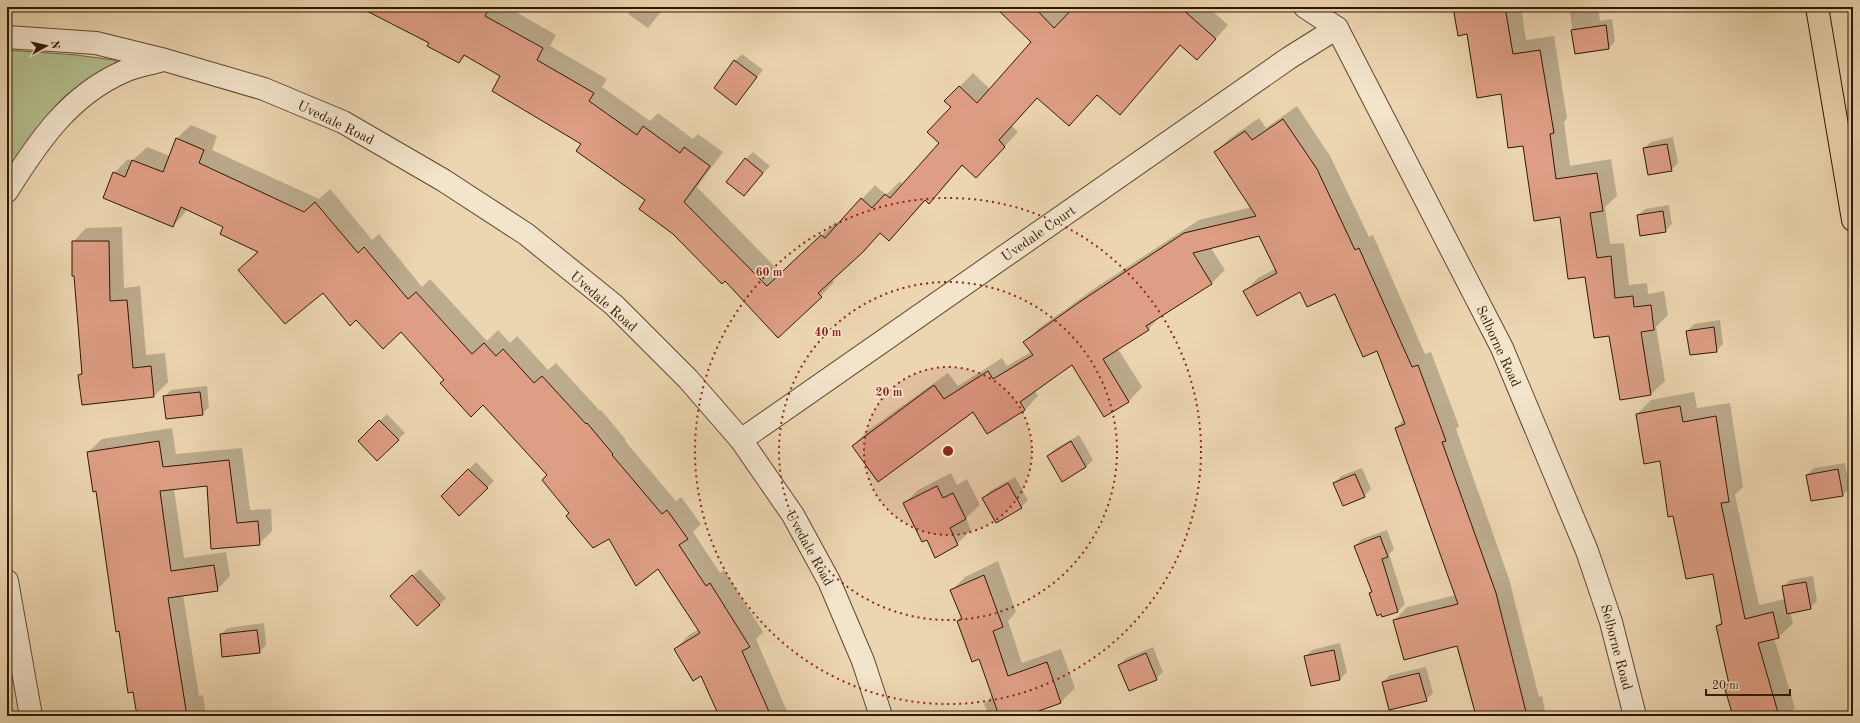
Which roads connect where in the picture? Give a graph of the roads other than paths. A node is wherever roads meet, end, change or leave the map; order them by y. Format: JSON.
{"nodes":[{"id":1,"x":1305,"y":7,"type":"edge"},
{"id":2,"x":1330,"y":7,"type":"edge"},
{"id":3,"x":1817,"y":7,"type":"edge"},
{"id":4,"x":1337,"y":28,"type":"junction"},
{"id":5,"x":7,"y":37,"type":"edge"},
{"id":6,"x":165,"y":60,"type":"junction"},
{"id":7,"x":7,"y":191,"type":"edge"},
{"id":8,"x":1853,"y":220,"type":"edge"},
{"id":9,"x":741,"y":440,"type":"junction"},
{"id":10,"x":7,"y":581,"type":"edge"},
{"id":11,"x":31,"y":716,"type":"edge"},
{"id":12,"x":880,"y":716,"type":"edge"},
{"id":13,"x":1635,"y":716,"type":"edge"}],
"edges":[{"from":1,"to":4,"type":"street","name":"Selborne Road"},
{"from":2,"to":4,"type":"street"},
{"from":3,"to":8,"type":"main road"},
{"from":4,"to":9,"type":"street","name":"Uvedale Court"},
{"from":4,"to":13,"type":"street","name":"Selborne Road"},
{"from":5,"to":6,"type":"street","name":"Uvedale Road"},
{"from":6,"to":7,"type":"street"},
{"from":6,"to":9,"type":"street","name":"Uvedale Road"},
{"from":9,"to":12,"type":"street","name":"Uvedale Road"},
{"from":10,"to":11,"type":"street"}]}
